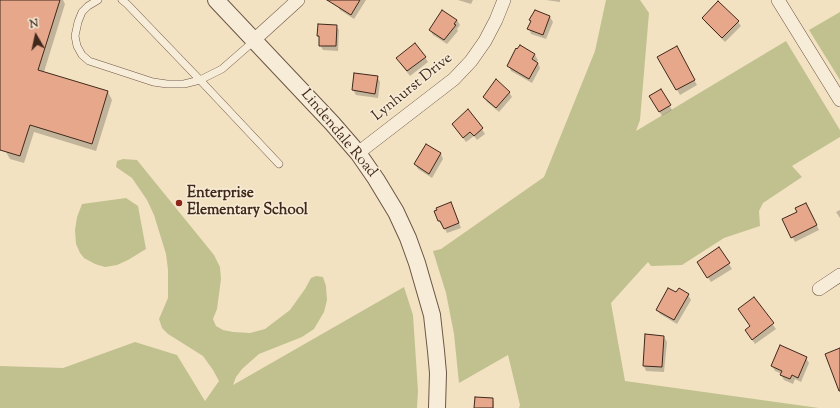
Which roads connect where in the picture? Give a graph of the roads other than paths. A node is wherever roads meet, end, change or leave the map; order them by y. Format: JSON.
{"nodes":[{"id":1,"x":98,"y":0,"type":"edge"},
{"id":2,"x":122,"y":0,"type":"edge"},
{"id":3,"x":216,"y":0,"type":"edge"},
{"id":4,"x":298,"y":0,"type":"edge"},
{"id":5,"x":504,"y":0,"type":"edge"},
{"id":6,"x":778,"y":0,"type":"edge"},
{"id":7,"x":254,"y":40,"type":"junction"},
{"id":8,"x":200,"y":80,"type":"junction"},
{"id":9,"x":840,"y":100,"type":"edge"},
{"id":10,"x":358,"y":153,"type":"junction"},
{"id":11,"x":279,"y":164,"type":"dead end"},
{"id":12,"x":840,"y":275,"type":"edge"},
{"id":13,"x":818,"y":289,"type":"dead end"},
{"id":14,"x":437,"y":408,"type":"edge"}],
"edges":[{"from":1,"to":8,"type":"lane"},
{"from":2,"to":8,"type":"lane"},
{"from":3,"to":7,"type":"street","name":"Lindendale Road"},
{"from":4,"to":7,"type":"street"},
{"from":5,"to":10,"type":"street","name":"Lynhurst Drive"},
{"from":6,"to":9,"type":"street"},
{"from":7,"to":8,"type":"lane"},
{"from":7,"to":10,"type":"street","name":"Lindendale Road"},
{"from":8,"to":11,"type":"lane"},
{"from":10,"to":14,"type":"street","name":"Lindendale Road"},
{"from":12,"to":13,"type":"street"}]}
